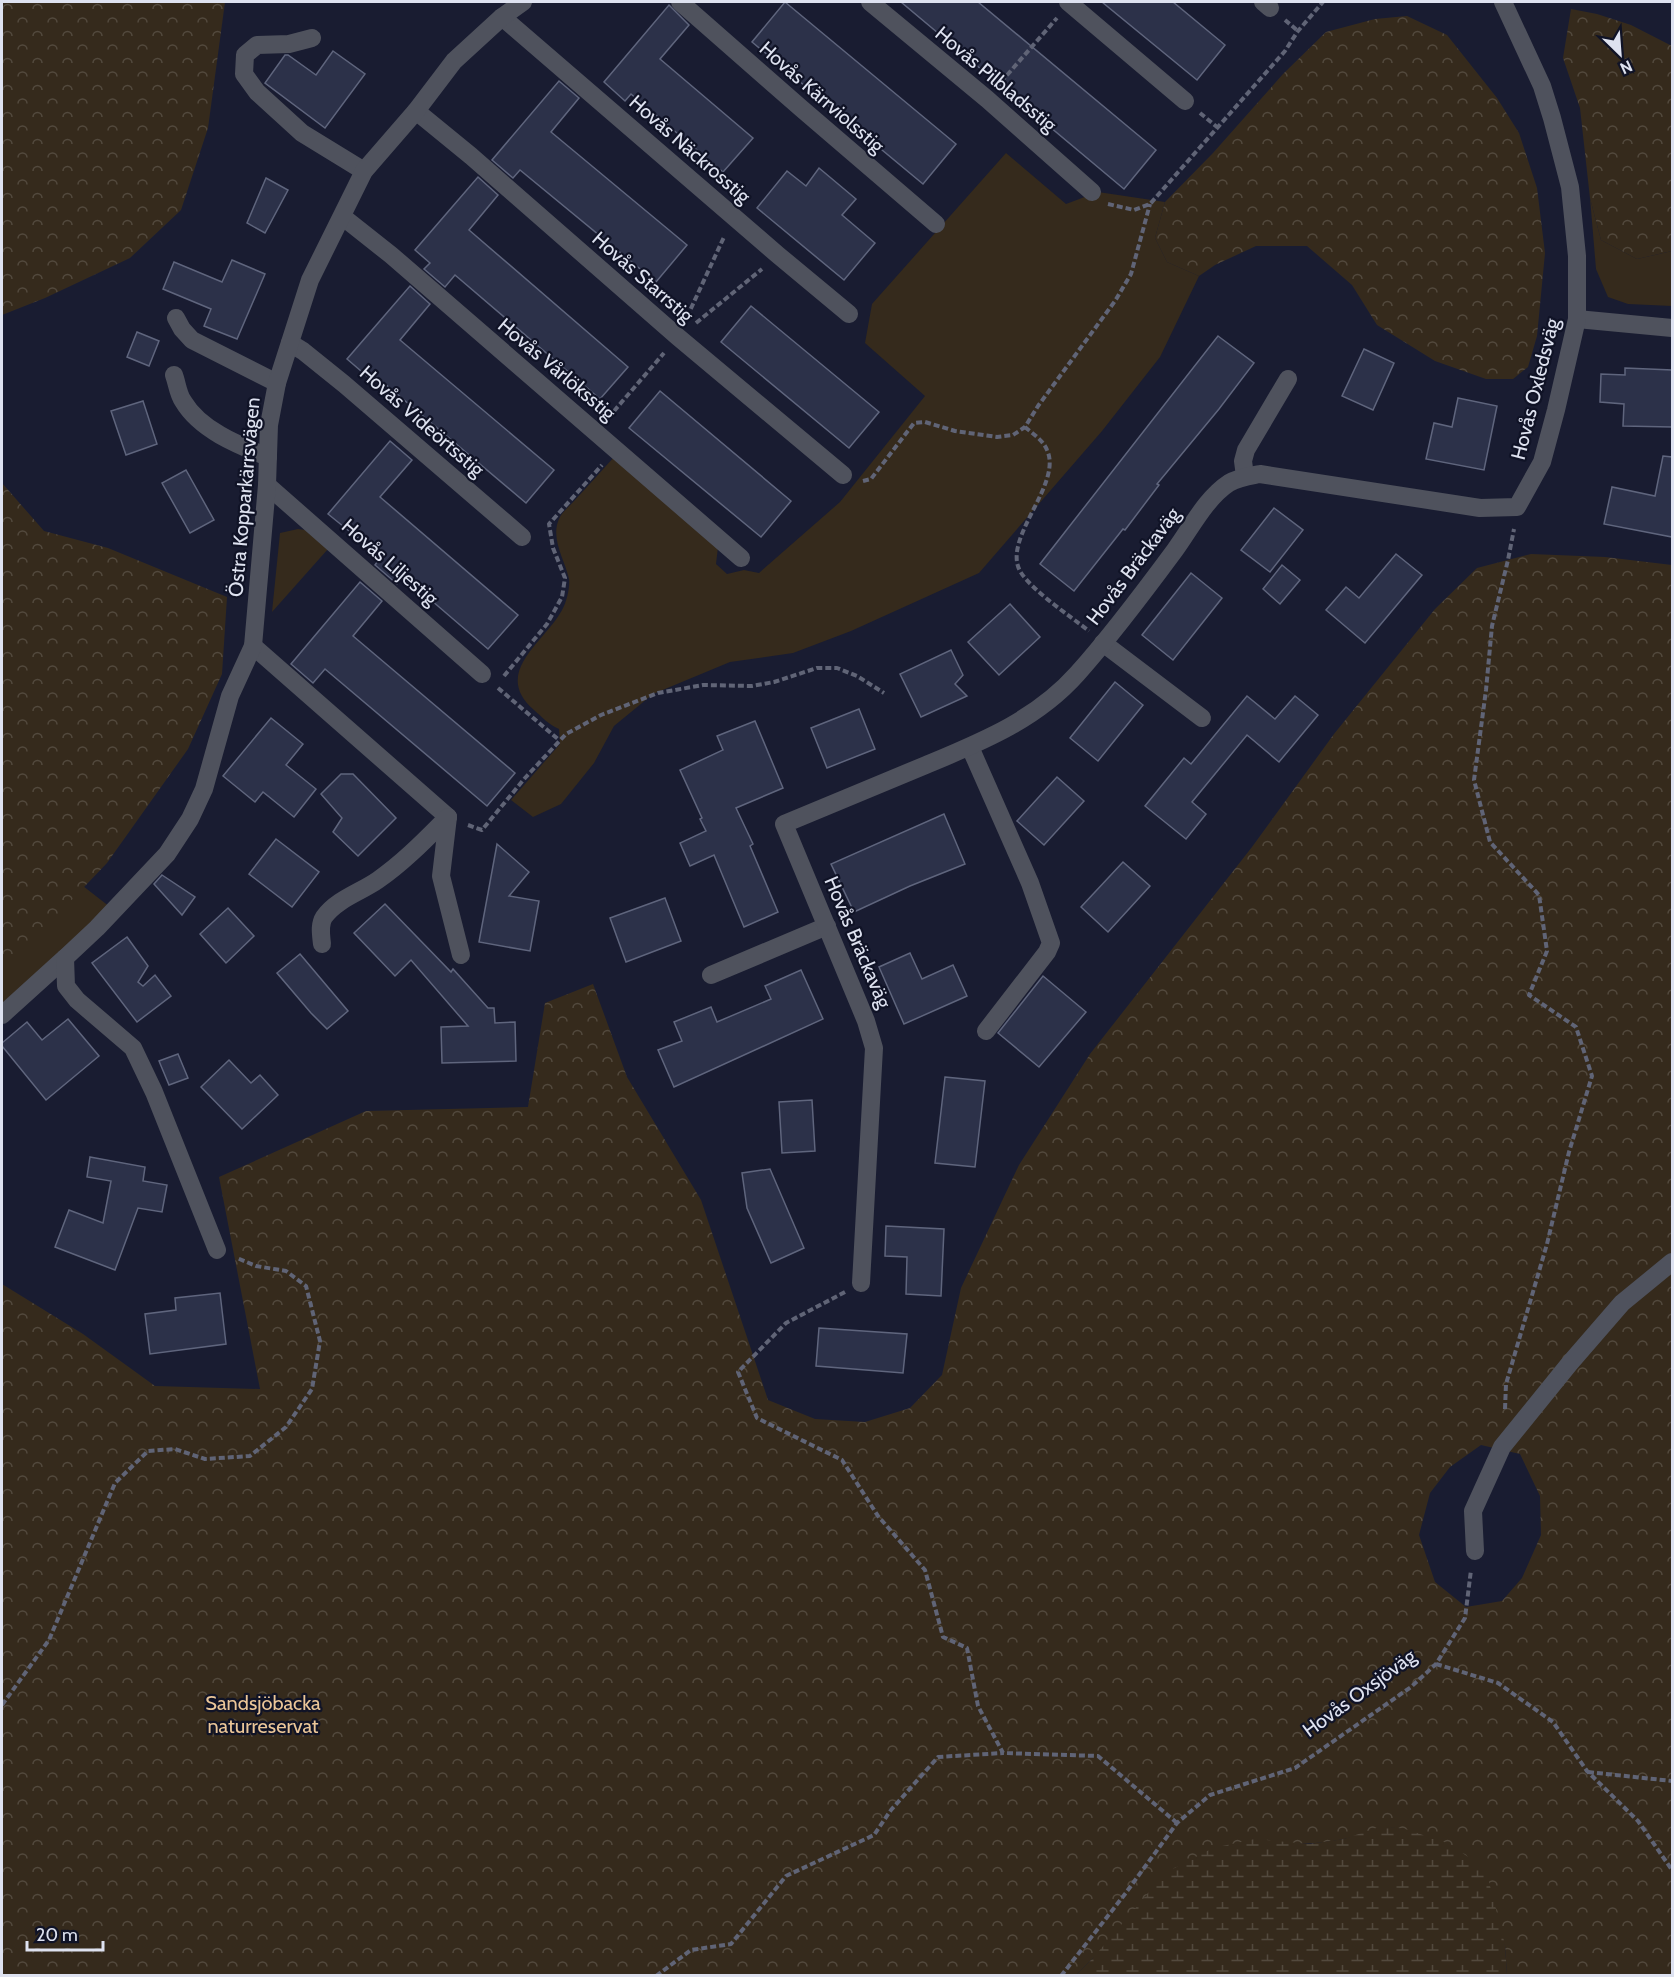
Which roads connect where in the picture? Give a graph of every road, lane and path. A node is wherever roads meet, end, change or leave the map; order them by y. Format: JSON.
{"nodes":[{"id":1,"x":522,"y":2,"type":"edge"},
{"id":2,"x":680,"y":2,"type":"edge"},
{"id":3,"x":870,"y":2,"type":"edge"},
{"id":4,"x":1069,"y":2,"type":"edge"},
{"id":5,"x":1323,"y":2,"type":"edge"},
{"id":6,"x":1503,"y":2,"type":"edge"},
{"id":7,"x":502,"y":17,"type":"junction"},
{"id":8,"x":312,"y":38,"type":"dead end"},
{"id":9,"x":987,"y":99,"type":"junction"},
{"id":10,"x":1185,"y":101,"type":"dead end"},
{"id":11,"x":416,"y":111,"type":"junction"},
{"id":12,"x":364,"y":171,"type":"junction"},
{"id":13,"x":1092,"y":192,"type":"joint"},
{"id":14,"x":1150,"y":204,"type":"junction"},
{"id":15,"x":734,"y":216,"type":"junction"},
{"id":16,"x":343,"y":217,"type":"junction"},
{"id":17,"x":936,"y":224,"type":"dead end"},
{"id":18,"x":849,"y":314,"type":"dead end"},
{"id":19,"x":176,"y":318,"type":"dead end"},
{"id":20,"x":1577,"y":319,"type":"junction"},
{"id":21,"x":1672,"y":328,"type":"edge"},
{"id":22,"x":678,"y":337,"type":"junction"},
{"id":23,"x":290,"y":343,"type":"junction"},
{"id":24,"x":174,"y":375,"type":"dead end"},
{"id":25,"x":1288,"y":379,"type":"dead end"},
{"id":26,"x":277,"y":383,"type":"junction"},
{"id":27,"x":1025,"y":427,"type":"junction"},
{"id":28,"x":617,"y":450,"type":"junction"},
{"id":29,"x":268,"y":457,"type":"junction"},
{"id":30,"x":843,"y":475,"type":"joint"},
{"id":31,"x":1245,"y":476,"type":"junction"},
{"id":32,"x":267,"y":485,"type":"junction"},
{"id":33,"x":1517,"y":507,"type":"junction"},
{"id":34,"x":522,"y":537,"type":"dead end"},
{"id":35,"x":741,"y":558,"type":"dead end"},
{"id":36,"x":1103,"y":642,"type":"junction"},
{"id":37,"x":253,"y":646,"type":"junction"},
{"id":38,"x":489,"y":680,"type":"junction"},
{"id":39,"x":884,"y":693,"type":"dead end"},
{"id":40,"x":1202,"y":718,"type":"dead end"},
{"id":41,"x":559,"y":740,"type":"junction"},
{"id":42,"x":970,"y":747,"type":"junction"},
{"id":43,"x":448,"y":818,"type":"junction"},
{"id":44,"x":827,"y":926,"type":"junction"},
{"id":45,"x":322,"y":944,"type":"dead end"},
{"id":46,"x":461,"y":955,"type":"dead end"},
{"id":47,"x":65,"y":958,"type":"junction"},
{"id":48,"x":711,"y":975,"type":"dead end"},
{"id":49,"x":2,"y":1016,"type":"edge"},
{"id":50,"x":986,"y":1031,"type":"dead end"},
{"id":51,"x":217,"y":1250,"type":"joint"},
{"id":52,"x":1672,"y":1262,"type":"edge"},
{"id":53,"x":861,"y":1283,"type":"joint"},
{"id":54,"x":1502,"y":1447,"type":"junction"},
{"id":55,"x":1475,"y":1551,"type":"joint"},
{"id":56,"x":1436,"y":1664,"type":"junction"},
{"id":57,"x":2,"y":1705,"type":"edge"},
{"id":58,"x":1003,"y":1753,"type":"junction"},
{"id":59,"x":1587,"y":1772,"type":"junction"},
{"id":60,"x":1672,"y":1781,"type":"edge"},
{"id":61,"x":1177,"y":1823,"type":"junction"},
{"id":62,"x":1672,"y":1870,"type":"edge"},
{"id":63,"x":656,"y":1976,"type":"edge"},
{"id":64,"x":1061,"y":1976,"type":"edge"}],
"edges":[{"from":1,"to":7,"type":"street","name":"Östra Kopparkärrsvägen"},
{"from":2,"to":17,"type":"street","name":"Hovås Kärrviolsstig"},
{"from":3,"to":9,"type":"street","name":"Hovås Pilbladsstig"},
{"from":4,"to":9,"type":"path"},
{"from":4,"to":10,"type":"street"},
{"from":5,"to":14,"type":"path"},
{"from":6,"to":20,"type":"street","name":"Hovås Oxledsväg"},
{"from":7,"to":11,"type":"street","name":"Östra Kopparkärrsvägen"},
{"from":7,"to":15,"type":"street","name":"Hovås Näckrosstig"},
{"from":8,"to":12,"type":"street"},
{"from":9,"to":13,"type":"street","name":"Hovås Pilbladsstig"},
{"from":11,"to":12,"type":"street","name":"Östra Kopparkärrsvägen"},
{"from":11,"to":22,"type":"street","name":"Hovås Starrstig"},
{"from":12,"to":16,"type":"street","name":"Östra Kopparkärrsvägen"},
{"from":13,"to":14,"type":"path"},
{"from":14,"to":27,"type":"path"},
{"from":15,"to":18,"type":"street","name":"Hovås Näckrosstig"},
{"from":15,"to":22,"type":"path"},
{"from":16,"to":23,"type":"street","name":"Östra Kopparkärrsvägen"},
{"from":16,"to":28,"type":"street","name":"Hovås Vårlöksstig"},
{"from":19,"to":26,"type":"street"},
{"from":20,"to":21,"type":"street"},
{"from":20,"to":33,"type":"street","name":"Hovås Oxledsväg"},
{"from":22,"to":30,"type":"street","name":"Hovås Starrstig"},
{"from":23,"to":26,"type":"street","name":"Östra Kopparkärrsvägen"},
{"from":23,"to":34,"type":"street","name":"Hovås Videörtsstig"},
{"from":24,"to":29,"type":"street"},
{"from":25,"to":31,"type":"street"},
{"from":26,"to":29,"type":"street","name":"Östra Kopparkärrsvägen"},
{"from":27,"to":30,"type":"path"},
{"from":27,"to":36,"type":"path"},
{"from":28,"to":35,"type":"street","name":"Hovås Vårlöksstig"},
{"from":28,"to":38,"type":"path"},
{"from":29,"to":32,"type":"street","name":"Östra Kopparkärrsvägen"},
{"from":31,"to":33,"type":"street"},
{"from":31,"to":36,"type":"street","name":"Hovås Bräckaväg"},
{"from":32,"to":37,"type":"street","name":"Östra Kopparkärrsvägen"},
{"from":32,"to":38,"type":"street","name":"Hovås Liljestig"},
{"from":33,"to":54,"type":"path"},
{"from":36,"to":40,"type":"street"},
{"from":36,"to":42,"type":"street","name":"Hovås Bräckaväg"},
{"from":37,"to":43,"type":"street"},
{"from":37,"to":47,"type":"street","name":"Östra Kopparkärrsvägen"},
{"from":38,"to":41,"type":"path"},
{"from":39,"to":41,"type":"path"},
{"from":41,"to":43,"type":"path"},
{"from":42,"to":44,"type":"street","name":"Hovås Bräckaväg"},
{"from":42,"to":50,"type":"street"},
{"from":43,"to":45,"type":"street"},
{"from":43,"to":46,"type":"street"},
{"from":44,"to":48,"type":"street"},
{"from":44,"to":53,"type":"street","name":"Hovås Bräckaväg"},
{"from":47,"to":49,"type":"street","name":"Östra Kopparkärrsvägen"},
{"from":47,"to":51,"type":"street"},
{"from":51,"to":57,"type":"path"},
{"from":52,"to":54,"type":"street"},
{"from":53,"to":58,"type":"path"},
{"from":54,"to":55,"type":"street"},
{"from":55,"to":56,"type":"path","name":"Hovås Oxsjöväg"},
{"from":56,"to":59,"type":"path"},
{"from":56,"to":61,"type":"path","name":"Hovås Oxsjöväg"},
{"from":58,"to":61,"type":"path"},
{"from":58,"to":63,"type":"path"},
{"from":59,"to":60,"type":"path"},
{"from":59,"to":62,"type":"path"},
{"from":61,"to":64,"type":"path","name":"Hovås Oxsjöväg"}]}
